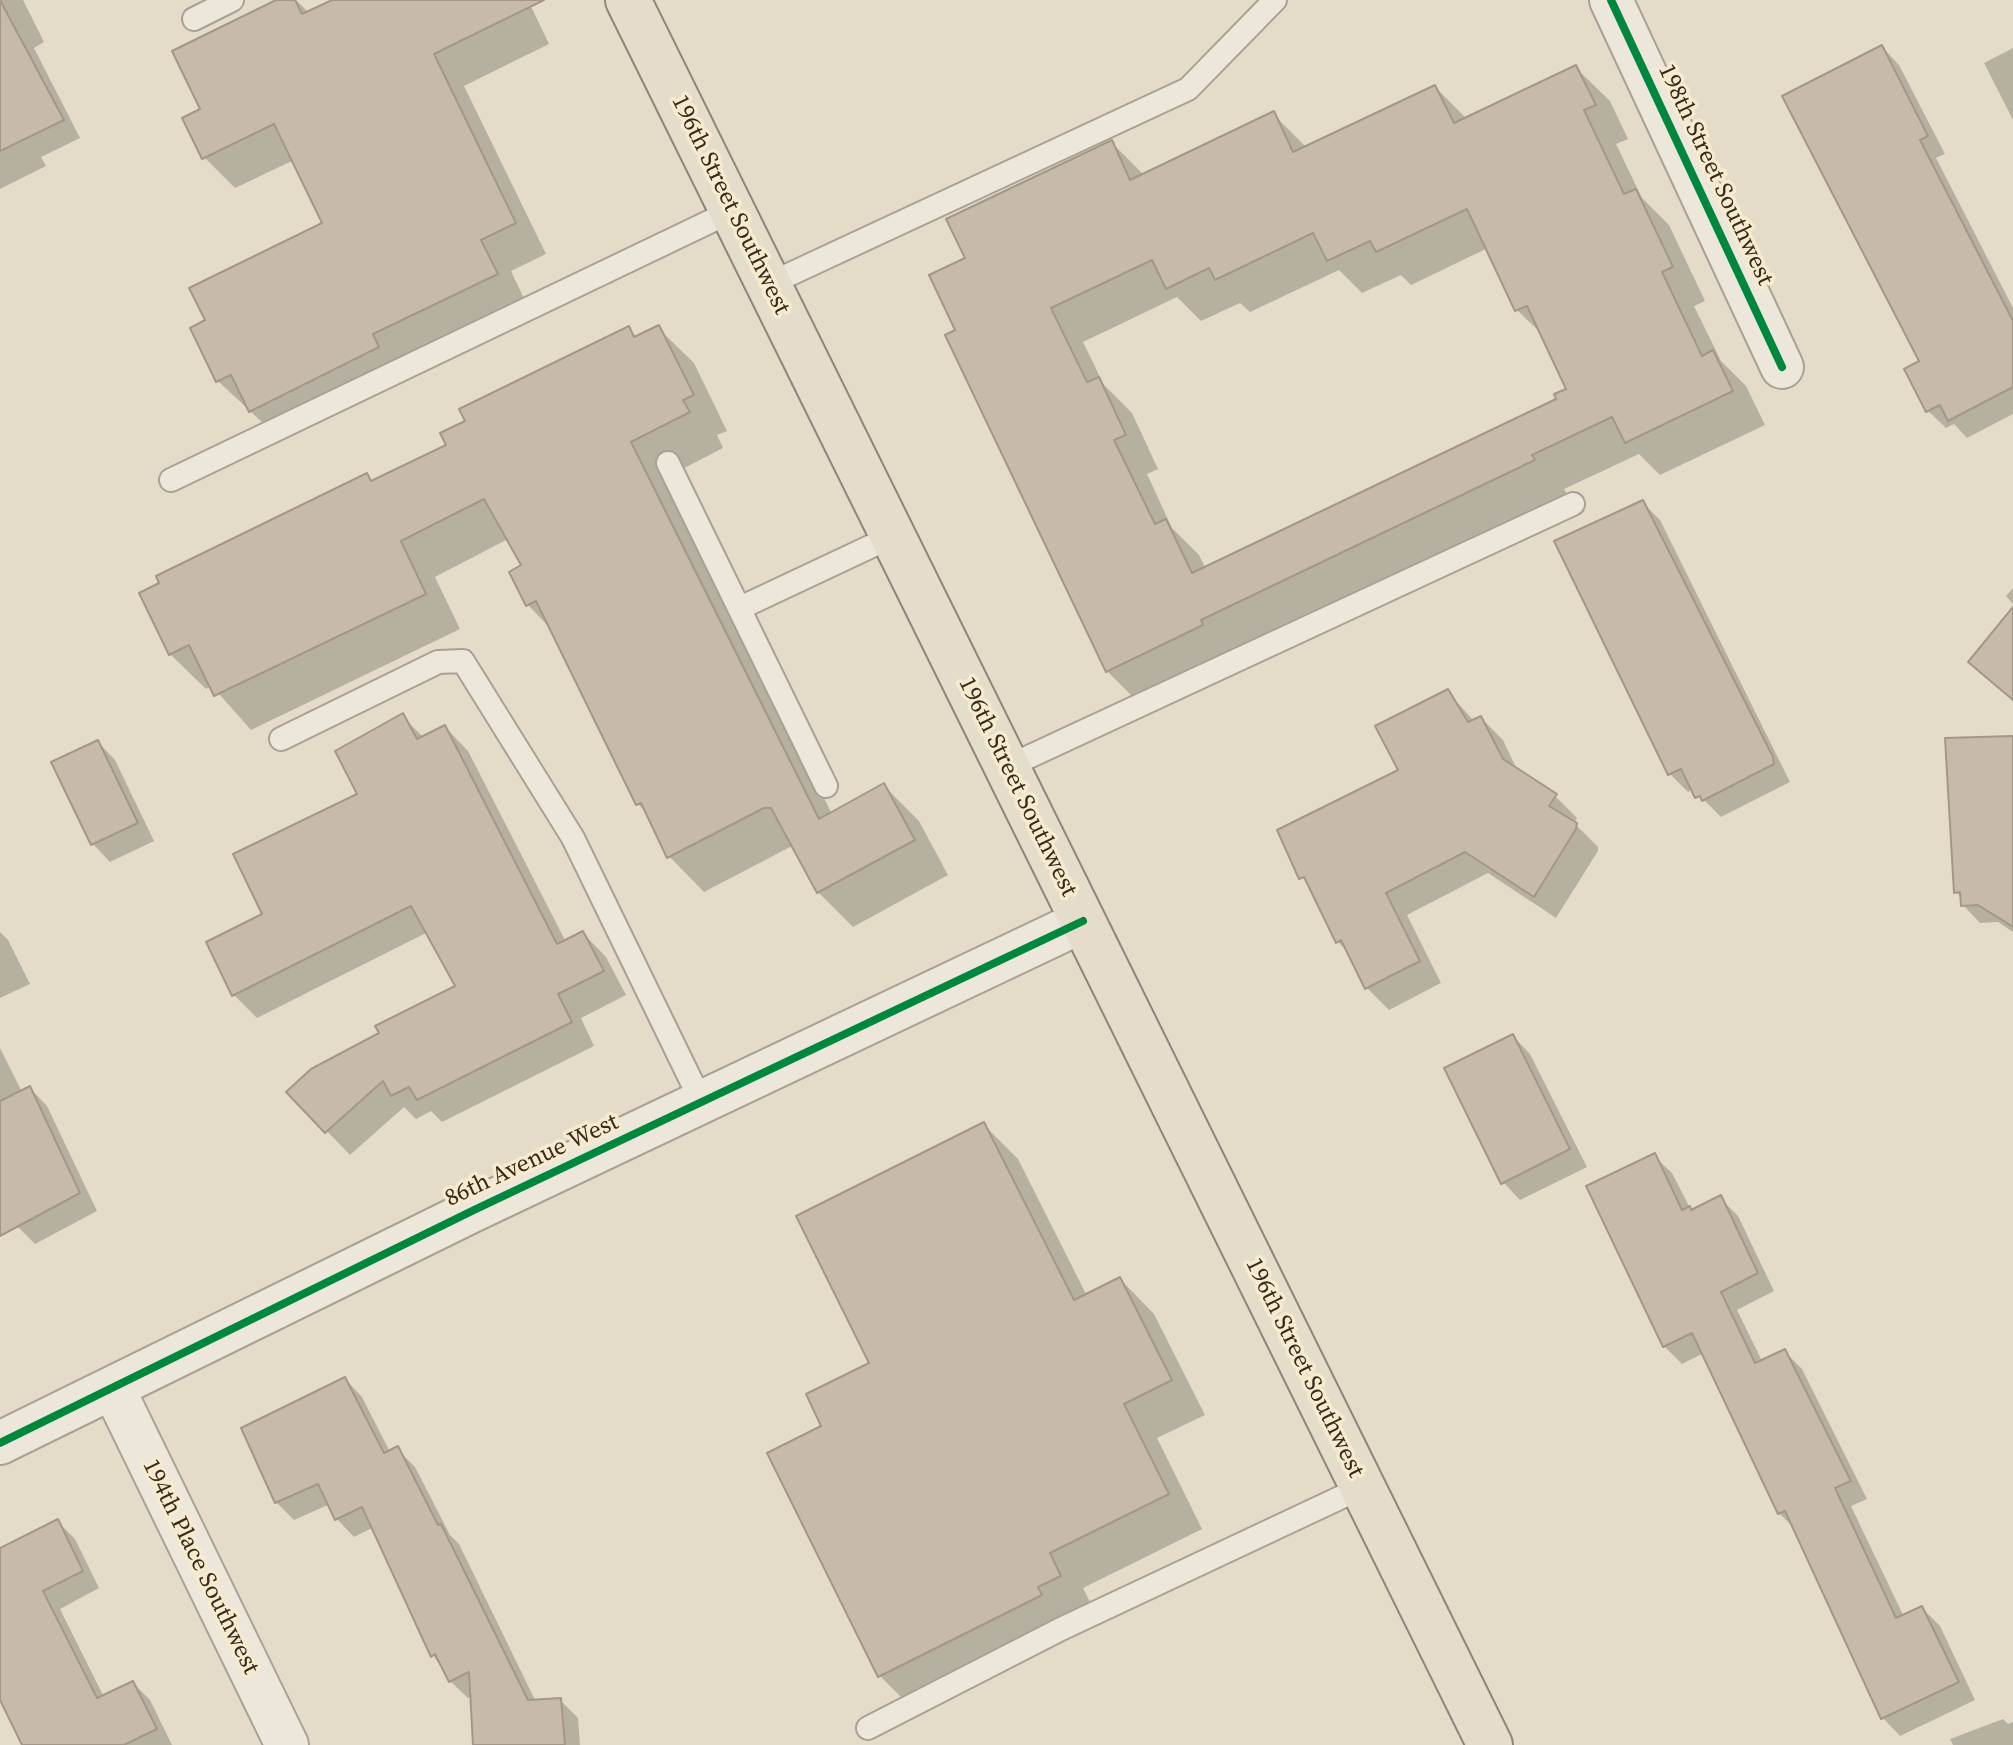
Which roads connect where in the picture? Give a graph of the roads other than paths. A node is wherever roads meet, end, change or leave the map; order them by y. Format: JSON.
{"nodes":[{"id":1,"x":232,"y":0,"type":"edge"},
{"id":2,"x":628,"y":0,"type":"edge"},
{"id":3,"x":1275,"y":0,"type":"edge"},
{"id":4,"x":1611,"y":0,"type":"edge"},
{"id":5,"x":194,"y":19,"type":"dead end"},
{"id":6,"x":732,"y":211,"type":"junction"},
{"id":7,"x":769,"y":284,"type":"junction"},
{"id":8,"x":1782,"y":367,"type":"dead end"},
{"id":9,"x":668,"y":463,"type":"dead end"},
{"id":10,"x":171,"y":480,"type":"dead end"},
{"id":11,"x":1573,"y":504,"type":"dead end"},
{"id":12,"x":893,"y":536,"type":"junction"},
{"id":13,"x":740,"y":608,"type":"junction"},
{"id":14,"x":281,"y":739,"type":"dead end"},
{"id":15,"x":1007,"y":767,"type":"junction"},
{"id":16,"x":826,"y":786,"type":"dead end"},
{"id":17,"x":1083,"y":921,"type":"junction"},
{"id":18,"x":702,"y":1103,"type":"junction"},
{"id":19,"x":113,"y":1388,"type":"junction"},
{"id":20,"x":0,"y":1443,"type":"edge"},
{"id":21,"x":1363,"y":1487,"type":"junction"},
{"id":22,"x":868,"y":1728,"type":"dead end"},
{"id":23,"x":1480,"y":1741,"type":"edge"},
{"id":24,"x":287,"y":1745,"type":"edge"}],
"edges":[{"from":1,"to":5,"type":"lane"},
{"from":2,"to":6,"type":"main road","name":"196th Street Southwest"},
{"from":3,"to":7,"type":"lane"},
{"from":4,"to":8,"type":"street","name":"198th Street Southwest"},
{"from":6,"to":7,"type":"main road","name":"196th Street Southwest"},
{"from":6,"to":10,"type":"lane"},
{"from":7,"to":12,"type":"main road","name":"196th Street Southwest"},
{"from":9,"to":13,"type":"lane"},
{"from":11,"to":15,"type":"lane"},
{"from":12,"to":13,"type":"lane"},
{"from":12,"to":15,"type":"main road","name":"196th Street Southwest"},
{"from":13,"to":16,"type":"lane"},
{"from":14,"to":18,"type":"lane"},
{"from":15,"to":17,"type":"main road","name":"196th Street Southwest"},
{"from":17,"to":18,"type":"street","name":"86th Avenue West"},
{"from":17,"to":21,"type":"main road","name":"196th Street Southwest"},
{"from":18,"to":19,"type":"street","name":"86th Avenue West"},
{"from":19,"to":20,"type":"street","name":"86th Avenue West"},
{"from":19,"to":24,"type":"street","name":"194th Place Southwest"},
{"from":21,"to":22,"type":"lane"},
{"from":21,"to":23,"type":"main road","name":"196th Street Southwest"}]}
